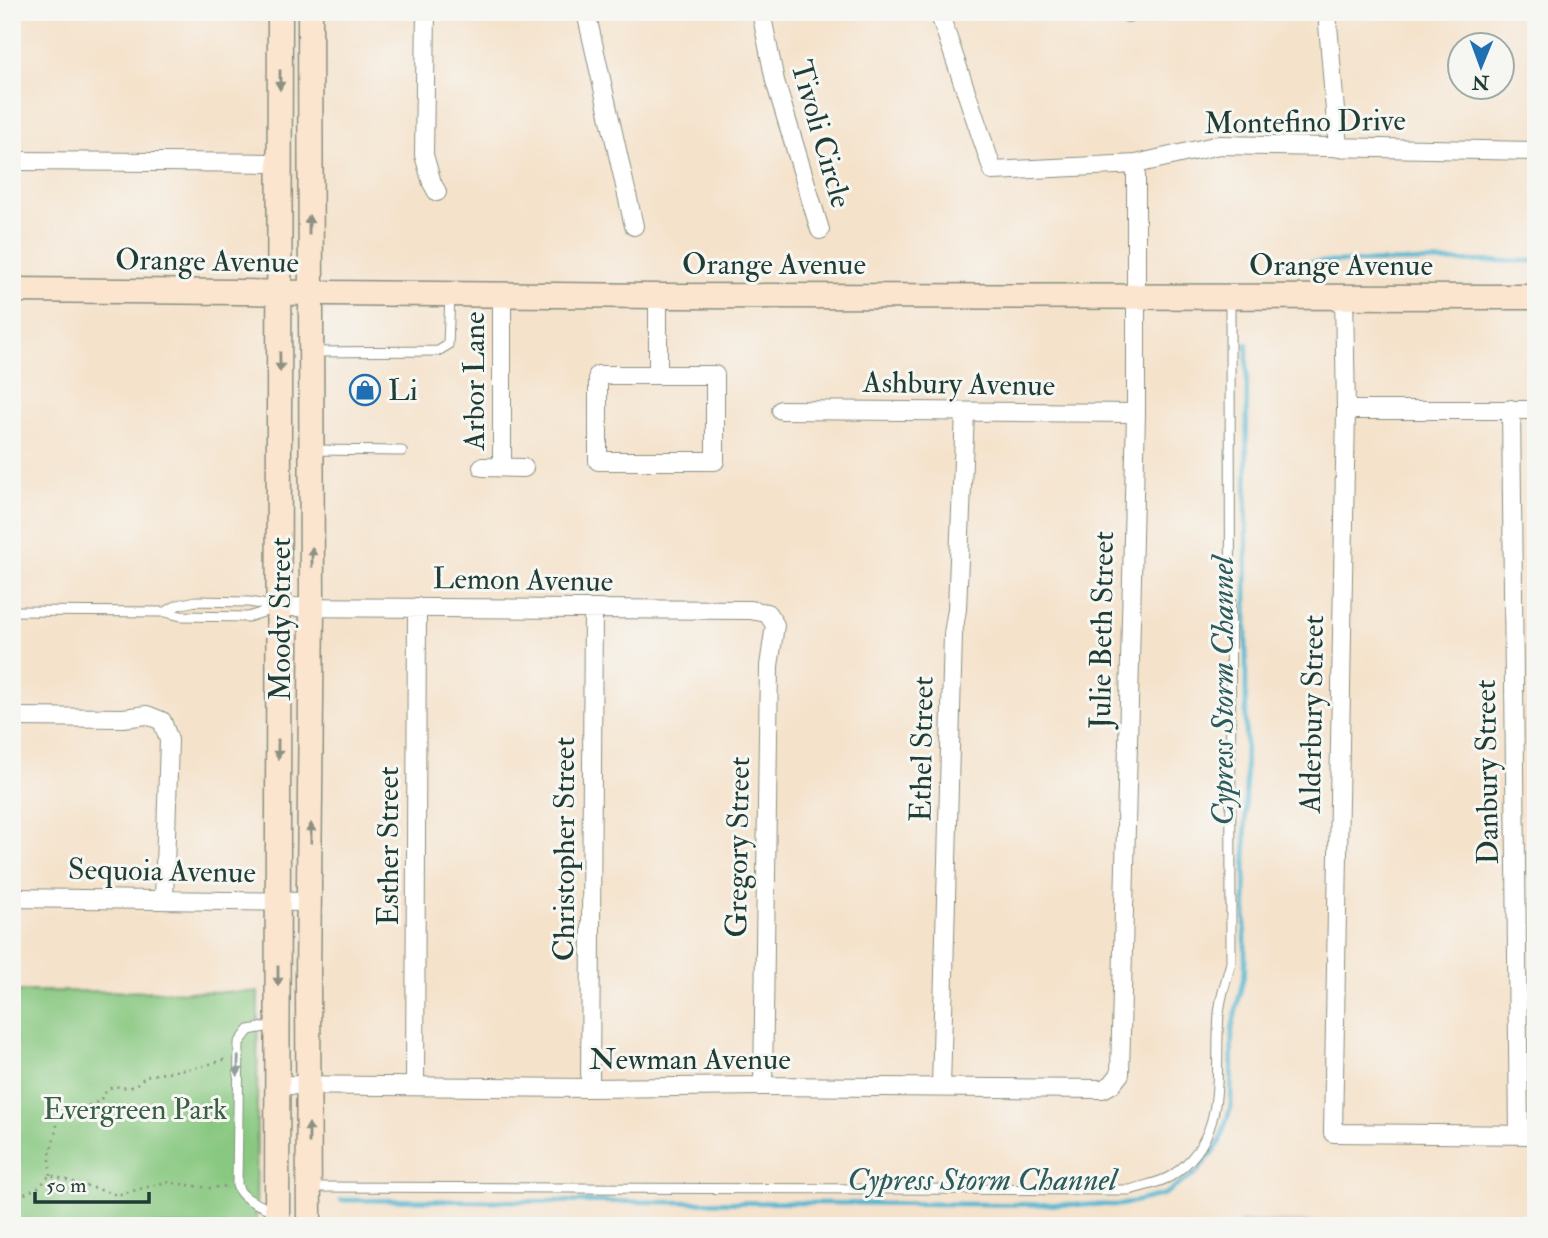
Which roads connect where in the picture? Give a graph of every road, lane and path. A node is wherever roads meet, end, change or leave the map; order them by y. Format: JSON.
{"nodes":[{"id":1,"x":280,"y":12,"type":"edge"},
{"id":2,"x":310,"y":12,"type":"edge"},
{"id":3,"x":426,"y":12,"type":"edge"},
{"id":4,"x":586,"y":12,"type":"edge"},
{"id":5,"x":761,"y":12,"type":"edge"},
{"id":6,"x":939,"y":12,"type":"edge"},
{"id":7,"x":1327,"y":12,"type":"edge"},
{"id":8,"x":1338,"y":148,"type":"junction"},
{"id":9,"x":1536,"y":151,"type":"edge"},
{"id":10,"x":12,"y":161,"type":"edge"},
{"id":11,"x":281,"y":163,"type":"junction"},
{"id":12,"x":1136,"y":164,"type":"junction"},
{"id":13,"x":438,"y":192,"type":"dead end"},
{"id":14,"x":634,"y":226,"type":"dead end"},
{"id":15,"x":820,"y":230,"type":"dead end"},
{"id":16,"x":12,"y":290,"type":"edge"},
{"id":17,"x":280,"y":293,"type":"junction"},
{"id":18,"x":310,"y":293,"type":"junction"},
{"id":19,"x":450,"y":293,"type":"junction"},
{"id":20,"x":502,"y":294,"type":"junction"},
{"id":21,"x":658,"y":296,"type":"junction"},
{"id":22,"x":1230,"y":296,"type":"junction"},
{"id":23,"x":1344,"y":296,"type":"junction"},
{"id":24,"x":1136,"y":297,"type":"junction"},
{"id":25,"x":1536,"y":297,"type":"edge"},
{"id":26,"x":310,"y":352,"type":"junction"},
{"id":27,"x":658,"y":374,"type":"junction"},
{"id":28,"x":1511,"y":409,"type":"junction"},
{"id":29,"x":781,"y":410,"type":"dead end"},
{"id":30,"x":1346,"y":410,"type":"junction"},
{"id":31,"x":1536,"y":410,"type":"edge"},
{"id":32,"x":965,"y":412,"type":"junction"},
{"id":33,"x":1136,"y":414,"type":"junction"},
{"id":34,"x":311,"y":450,"type":"junction"},
{"id":35,"x":401,"y":451,"type":"dead end"},
{"id":36,"x":482,"y":467,"type":"dead end"},
{"id":37,"x":502,"y":467,"type":"junction"},
{"id":38,"x":524,"y":468,"type":"dead end"},
{"id":39,"x":279,"y":607,"type":"junction"},
{"id":40,"x":312,"y":607,"type":"junction"},
{"id":41,"x":417,"y":607,"type":"junction"},
{"id":42,"x":593,"y":609,"type":"junction"},
{"id":43,"x":12,"y":611,"type":"edge"},
{"id":44,"x":165,"y":612,"type":"junction"},
{"id":45,"x":767,"y":613,"type":"joint"},
{"id":46,"x":12,"y":716,"type":"edge"},
{"id":47,"x":12,"y":898,"type":"edge"},
{"id":48,"x":164,"y":899,"type":"junction"},
{"id":49,"x":278,"y":901,"type":"junction"},
{"id":50,"x":310,"y":902,"type":"junction"},
{"id":51,"x":277,"y":1025,"type":"junction"},
{"id":52,"x":239,"y":1056,"type":"junction"},
{"id":53,"x":277,"y":1085,"type":"junction"},
{"id":54,"x":308,"y":1086,"type":"junction"},
{"id":55,"x":415,"y":1086,"type":"junction"},
{"id":56,"x":763,"y":1086,"type":"junction"},
{"id":57,"x":590,"y":1088,"type":"junction"},
{"id":58,"x":942,"y":1088,"type":"junction"},
{"id":59,"x":1102,"y":1089,"type":"joint"},
{"id":60,"x":1527,"y":1135,"type":"edge"},
{"id":61,"x":50,"y":1175,"type":"junction"},
{"id":62,"x":236,"y":1185,"type":"junction"},
{"id":63,"x":309,"y":1187,"type":"junction"},
{"id":64,"x":12,"y":1200,"type":"edge"},
{"id":65,"x":277,"y":1219,"type":"edge"},
{"id":66,"x":309,"y":1226,"type":"edge"}],
"edges":[{"from":1,"to":11,"type":"main road","name":"Moody Street","one_way":true},
{"from":18,"to":2,"type":"main road","name":"Moody Street","one_way":true},
{"from":3,"to":13,"type":"street"},
{"from":4,"to":14,"type":"street"},
{"from":5,"to":15,"type":"street","name":"Tivoli Circle"},
{"from":6,"to":12,"type":"street","name":"Montefino Drive"},
{"from":7,"to":8,"type":"street"},
{"from":8,"to":9,"type":"street","name":"Montefino Drive"},
{"from":8,"to":12,"type":"street","name":"Montefino Drive"},
{"from":10,"to":11,"type":"street"},
{"from":11,"to":17,"type":"main road","name":"Moody Street"},
{"from":12,"to":24,"type":"street","name":"Julie Beth Street"},
{"from":16,"to":17,"type":"main road","name":"Orange Avenue"},
{"from":17,"to":18,"type":"main road","name":"Orange Avenue"},
{"from":17,"to":39,"type":"main road","name":"Moody Street","one_way":true},
{"from":18,"to":19,"type":"main road","name":"Orange Avenue"},
{"from":18,"to":26,"type":"main road","name":"Moody Street"},
{"from":19,"to":20,"type":"main road","name":"Orange Avenue"},
{"from":19,"to":26,"type":"lane"},
{"from":20,"to":21,"type":"main road","name":"Orange Avenue"},
{"from":20,"to":37,"type":"street","name":"Arbor Lane"},
{"from":21,"to":24,"type":"main road","name":"Orange Avenue"},
{"from":21,"to":27,"type":"street"},
{"from":22,"to":23,"type":"main road","name":"Orange Avenue"},
{"from":22,"to":24,"type":"main road","name":"Orange Avenue"},
{"from":22,"to":63,"type":"lane"},
{"from":23,"to":25,"type":"main road","name":"Orange Avenue"},
{"from":23,"to":30,"type":"street","name":"Alderbury Street"},
{"from":24,"to":33,"type":"street","name":"Julie Beth Street"},
{"from":26,"to":34,"type":"main road","name":"Moody Street"},
{"from":27,"to":27,"type":"street"},
{"from":28,"to":30,"type":"street"},
{"from":28,"to":31,"type":"street"},
{"from":28,"to":60,"type":"street","name":"Danbury Street"},
{"from":29,"to":32,"type":"street","name":"Ashbury Avenue"},
{"from":30,"to":60,"type":"street","name":"Alderbury Street"},
{"from":32,"to":33,"type":"street","name":"Ashbury Avenue"},
{"from":32,"to":58,"type":"street","name":"Ethel Street"},
{"from":33,"to":59,"type":"street","name":"Julie Beth Street"},
{"from":34,"to":35,"type":"lane"},
{"from":40,"to":34,"type":"main road","name":"Moody Street","one_way":true},
{"from":36,"to":37,"type":"street"},
{"from":37,"to":38,"type":"street"},
{"from":39,"to":40,"type":"street","name":"Lemon Avenue"},
{"from":39,"to":44,"type":"lane"},
{"from":39,"to":44,"type":"lane"},
{"from":39,"to":49,"type":"main road","name":"Moody Street","one_way":true},
{"from":40,"to":41,"type":"street","name":"Lemon Avenue"},
{"from":50,"to":40,"type":"main road","name":"Moody Street","one_way":true},
{"from":41,"to":42,"type":"street","name":"Lemon Avenue"},
{"from":41,"to":55,"type":"street","name":"Esther Street"},
{"from":42,"to":45,"type":"street","name":"Lemon Avenue"},
{"from":42,"to":57,"type":"street","name":"Christopher Street"},
{"from":43,"to":44,"type":"lane"},
{"from":45,"to":56,"type":"street","name":"Gregory Street"},
{"from":46,"to":48,"type":"street"},
{"from":47,"to":48,"type":"street","name":"Sequoia Avenue"},
{"from":48,"to":49,"type":"street","name":"Sequoia Avenue"},
{"from":49,"to":50,"type":"street","name":"Sequoia Avenue"},
{"from":49,"to":51,"type":"main road","name":"Moody Street","one_way":true},
{"from":50,"to":54,"type":"main road","name":"Moody Street"},
{"from":51,"to":52,"type":"lane"},
{"from":51,"to":53,"type":"main road","name":"Moody Street"},
{"from":52,"to":61,"type":"path"},
{"from":52,"to":62,"type":"lane","one_way":true},
{"from":53,"to":54,"type":"street","name":"Newman Avenue"},
{"from":53,"to":65,"type":"main road","name":"Moody Street"},
{"from":54,"to":55,"type":"street","name":"Newman Avenue"},
{"from":63,"to":54,"type":"main road","name":"Moody Street","one_way":true},
{"from":55,"to":57,"type":"street","name":"Newman Avenue"},
{"from":56,"to":57,"type":"street","name":"Newman Avenue"},
{"from":56,"to":58,"type":"street","name":"Newman Avenue"},
{"from":58,"to":59,"type":"street","name":"Newman Avenue"},
{"from":61,"to":62,"type":"path"},
{"from":61,"to":64,"type":"path"},
{"from":62,"to":65,"type":"lane"},
{"from":63,"to":66,"type":"main road","name":"Moody Street"}]}
